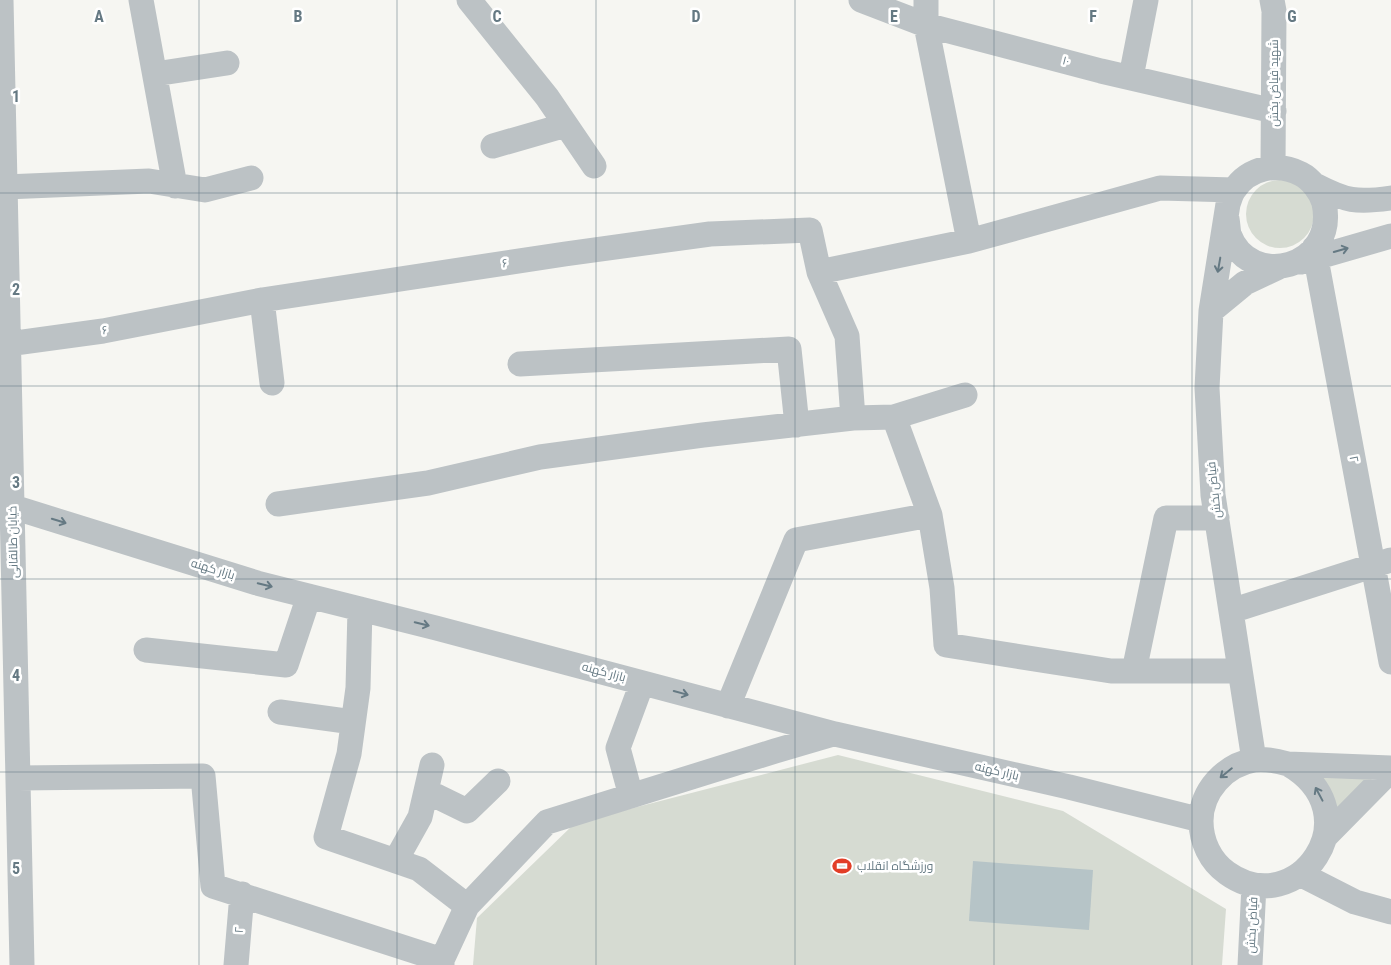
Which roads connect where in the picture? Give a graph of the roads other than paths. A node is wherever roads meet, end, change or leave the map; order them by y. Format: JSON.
{"nodes":[{"id":1,"x":1,"y":0,"type":"edge"},
{"id":2,"x":141,"y":0,"type":"edge"},
{"id":3,"x":469,"y":0,"type":"edge"},
{"id":4,"x":861,"y":0,"type":"edge"},
{"id":5,"x":926,"y":0,"type":"edge"},
{"id":6,"x":1146,"y":0,"type":"edge"},
{"id":7,"x":1272,"y":0,"type":"edge"},
{"id":8,"x":926,"y":26,"type":"junction"},
{"id":9,"x":227,"y":63,"type":"dead end"},
{"id":10,"x":155,"y":74,"type":"junction"},
{"id":11,"x":1130,"y":77,"type":"junction"},
{"id":12,"x":2,"y":105,"type":"edge"},
{"id":13,"x":1274,"y":111,"type":"junction"},
{"id":14,"x":566,"y":125,"type":"junction"},
{"id":15,"x":493,"y":146,"type":"dead end"},
{"id":16,"x":594,"y":166,"type":"dead end"},
{"id":17,"x":1273,"y":167,"type":"junction"},
{"id":18,"x":251,"y":178,"type":"dead end"},
{"id":19,"x":1315,"y":185,"type":"junction"},
{"id":20,"x":175,"y":186,"type":"junction"},
{"id":21,"x":5,"y":187,"type":"junction"},
{"id":22,"x":1234,"y":190,"type":"junction"},
{"id":23,"x":1391,"y":198,"type":"edge"},
{"id":24,"x":1227,"y":220,"type":"junction"},
{"id":25,"x":1391,"y":236,"type":"edge"},
{"id":26,"x":969,"y":240,"type":"junction"},
{"id":27,"x":1301,"y":259,"type":"junction"},
{"id":28,"x":819,"y":272,"type":"junction"},
{"id":29,"x":262,"y":300,"type":"junction"},
{"id":30,"x":1211,"y":310,"type":"junction"},
{"id":31,"x":4,"y":345,"type":"edge"},
{"id":32,"x":520,"y":364,"type":"dead end"},
{"id":33,"x":272,"y":383,"type":"dead end"},
{"id":34,"x":965,"y":395,"type":"dead end"},
{"id":35,"x":894,"y":417,"type":"junction"},
{"id":36,"x":853,"y":418,"type":"junction"},
{"id":37,"x":797,"y":425,"type":"junction"},
{"id":38,"x":8,"y":497,"type":"edge"},
{"id":39,"x":278,"y":504,"type":"dead end"},
{"id":40,"x":930,"y":515,"type":"junction"},
{"id":41,"x":1217,"y":518,"type":"junction"},
{"id":42,"x":1382,"y":562,"type":"edge"},
{"id":43,"x":7,"y":595,"type":"edge"},
{"id":44,"x":309,"y":596,"type":"junction"},
{"id":45,"x":360,"y":609,"type":"junction"},
{"id":46,"x":1231,"y":611,"type":"junction"},
{"id":47,"x":146,"y":650,"type":"dead end"},
{"id":48,"x":1391,"y":662,"type":"edge"},
{"id":49,"x":1134,"y":671,"type":"junction"},
{"id":50,"x":1240,"y":671,"type":"junction"},
{"id":51,"x":642,"y":683,"type":"junction"},
{"id":52,"x":728,"y":706,"type":"junction"},
{"id":53,"x":280,"y":712,"type":"dead end"},
{"id":54,"x":353,"y":722,"type":"junction"},
{"id":55,"x":835,"y":734,"type":"junction"},
{"id":56,"x":1254,"y":760,"type":"junction"},
{"id":57,"x":1288,"y":764,"type":"junction"},
{"id":58,"x":432,"y":765,"type":"dead end"},
{"id":59,"x":1391,"y":769,"type":"edge"},
{"id":60,"x":18,"y":778,"type":"junction"},
{"id":61,"x":498,"y":781,"type":"dead end"},
{"id":62,"x":426,"y":791,"type":"junction"},
{"id":63,"x":631,"y":796,"type":"junction"},
{"id":64,"x":1201,"y":820,"type":"junction"},
{"id":65,"x":1325,"y":838,"type":"junction"},
{"id":66,"x":396,"y":860,"type":"junction"},
{"id":67,"x":1300,"y":874,"type":"junction"},
{"id":68,"x":1254,"y":885,"type":"junction"},
{"id":69,"x":242,"y":894,"type":"junction"},
{"id":70,"x":466,"y":906,"type":"junction"},
{"id":71,"x":1391,"y":912,"type":"edge"},
{"id":72,"x":442,"y":962,"type":"edge"},
{"id":73,"x":22,"y":965,"type":"edge"},
{"id":74,"x":236,"y":965,"type":"edge"},
{"id":75,"x":1250,"y":965,"type":"edge"}],
"edges":[{"from":1,"to":12,"type":"street","name":"خیابان طالقانی"},
{"from":2,"to":10,"type":"street"},
{"from":3,"to":14,"type":"street"},
{"from":4,"to":8,"type":"street","name":"۱۰"},
{"from":5,"to":8,"type":"street"},
{"from":6,"to":11,"type":"street"},
{"from":7,"to":13,"type":"street","name":"شهید فیاض بخش"},
{"from":8,"to":11,"type":"street","name":"۱۰"},
{"from":8,"to":26,"type":"street"},
{"from":9,"to":10,"type":"street"},
{"from":10,"to":20,"type":"street"},
{"from":11,"to":13,"type":"street","name":"۱۰"},
{"from":12,"to":21,"type":"street","name":"خیابان طالقانی"},
{"from":13,"to":17,"type":"street","name":"شهید فیاض بخش"},
{"from":14,"to":15,"type":"street"},
{"from":14,"to":16,"type":"street"},
{"from":17,"to":19,"type":"street"},
{"from":17,"to":22,"type":"street"},
{"from":18,"to":20,"type":"street"},
{"from":19,"to":23,"type":"street"},
{"from":19,"to":27,"type":"street"},
{"from":20,"to":21,"type":"street"},
{"from":21,"to":31,"type":"street","name":"خیابان طالقانی"},
{"from":22,"to":24,"type":"street"},
{"from":22,"to":26,"type":"street"},
{"from":24,"to":27,"type":"street"},
{"from":24,"to":30,"type":"street","name":"فیاض بخش","one_way":true},
{"from":27,"to":25,"type":"street","one_way":true},
{"from":26,"to":28,"type":"street"},
{"from":27,"to":30,"type":"street"},
{"from":27,"to":42,"type":"street","name":"۲"},
{"from":28,"to":29,"type":"street","name":"۶"},
{"from":28,"to":36,"type":"street","name":"۶"},
{"from":29,"to":31,"type":"street","name":"۶"},
{"from":29,"to":33,"type":"street"},
{"from":30,"to":41,"type":"street","name":"فیاض بخش"},
{"from":31,"to":38,"type":"street","name":"خیابان طالقانی"},
{"from":32,"to":37,"type":"street"},
{"from":34,"to":35,"type":"street"},
{"from":35,"to":36,"type":"street"},
{"from":35,"to":40,"type":"street"},
{"from":36,"to":37,"type":"street"},
{"from":37,"to":39,"type":"street"},
{"from":38,"to":43,"type":"street","name":"خیابان طالقانی"},
{"from":38,"to":44,"type":"street","name":"بازار کهنه","one_way":true},
{"from":40,"to":49,"type":"street"},
{"from":40,"to":52,"type":"street"},
{"from":41,"to":46,"type":"street","name":"فیاض بخش"},
{"from":41,"to":49,"type":"street"},
{"from":42,"to":46,"type":"street"},
{"from":42,"to":48,"type":"street","name":"۲"},
{"from":43,"to":60,"type":"street","name":"خیابان طالقانی"},
{"from":44,"to":45,"type":"street","name":"بازار کهنه"},
{"from":44,"to":47,"type":"street"},
{"from":45,"to":51,"type":"street","name":"بازار کهنه","one_way":true},
{"from":45,"to":54,"type":"street"},
{"from":46,"to":50,"type":"street","name":"فیاض بخش"},
{"from":49,"to":50,"type":"street"},
{"from":50,"to":56,"type":"street","name":"فیاض بخش"},
{"from":51,"to":52,"type":"street","name":"بازار کهنه","one_way":true},
{"from":51,"to":63,"type":"street"},
{"from":52,"to":55,"type":"street","name":"بازار کهنه"},
{"from":53,"to":54,"type":"street"},
{"from":54,"to":66,"type":"street"},
{"from":55,"to":63,"type":"street"},
{"from":55,"to":64,"type":"street","name":"بازار کهنه"},
{"from":56,"to":57,"type":"street"},
{"from":56,"to":64,"type":"street","one_way":true},
{"from":57,"to":59,"type":"street"},
{"from":65,"to":57,"type":"street","one_way":true},
{"from":58,"to":62,"type":"street"},
{"from":59,"to":65,"type":"street"},
{"from":60,"to":69,"type":"street"},
{"from":60,"to":73,"type":"street","name":"خیابان طالقانی"},
{"from":61,"to":62,"type":"street"},
{"from":62,"to":66,"type":"street"},
{"from":63,"to":70,"type":"street"},
{"from":64,"to":68,"type":"street"},
{"from":65,"to":67,"type":"street"},
{"from":66,"to":70,"type":"street"},
{"from":67,"to":68,"type":"street"},
{"from":67,"to":71,"type":"street"},
{"from":68,"to":75,"type":"street","name":"فیاض بخش"},
{"from":69,"to":72,"type":"street"},
{"from":69,"to":74,"type":"street","name":"۲"},
{"from":70,"to":72,"type":"street"}]}
